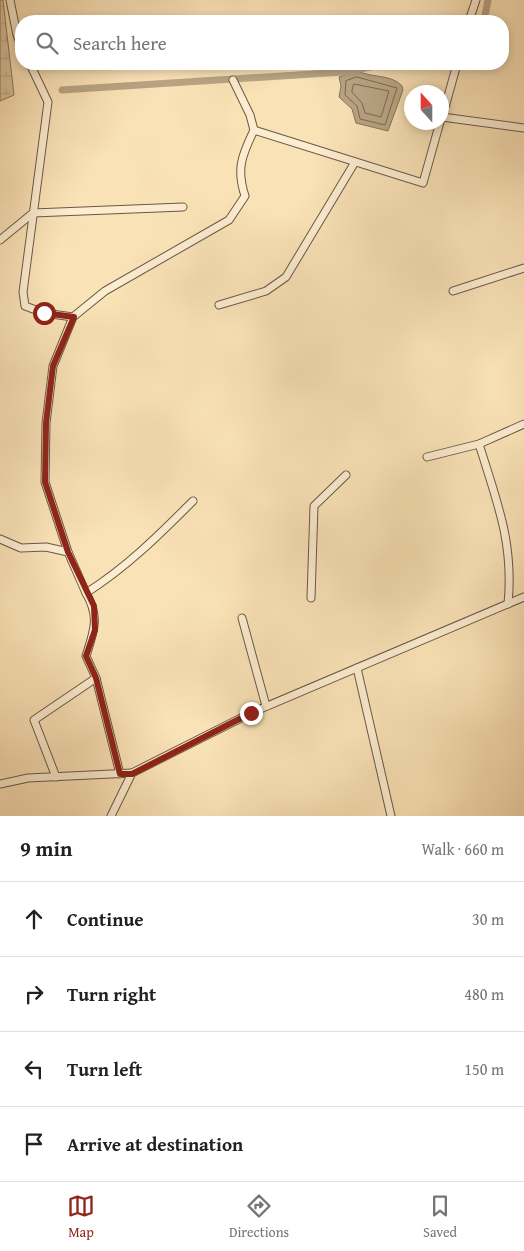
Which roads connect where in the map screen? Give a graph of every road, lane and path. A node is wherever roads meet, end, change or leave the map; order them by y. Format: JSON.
{"nodes":[{"id":1,"x":10,"y":0,"type":"edge"},
{"id":2,"x":476,"y":0,"type":"edge"},
{"id":3,"x":471,"y":15,"type":"edge"},
{"id":4,"x":15,"y":25,"type":"edge"},
{"id":5,"x":33,"y":70,"type":"edge"},
{"id":6,"x":455,"y":70,"type":"edge"},
{"id":7,"x":233,"y":80,"type":"dead end"},
{"id":8,"x":449,"y":93,"type":"edge"},
{"id":9,"x":449,"y":119,"type":"edge"},
{"id":10,"x":524,"y":128,"type":"edge"},
{"id":11,"x":254,"y":130,"type":"junction"},
{"id":12,"x":438,"y":130,"type":"edge"},
{"id":13,"x":355,"y":162,"type":"junction"},
{"id":14,"x":183,"y":207,"type":"dead end"},
{"id":15,"x":34,"y":213,"type":"junction"},
{"id":16,"x":0,"y":240,"type":"edge"},
{"id":17,"x":524,"y":268,"type":"edge"},
{"id":18,"x":452,"y":291,"type":"dead end"},
{"id":19,"x":219,"y":305,"type":"dead end"},
{"id":20,"x":74,"y":317,"type":"junction"},
{"id":21,"x":524,"y":424,"type":"edge"},
{"id":22,"x":479,"y":444,"type":"junction"},
{"id":23,"x":427,"y":457,"type":"dead end"},
{"id":24,"x":346,"y":475,"type":"dead end"},
{"id":25,"x":193,"y":501,"type":"dead end"},
{"id":26,"x":0,"y":539,"type":"edge"},
{"id":27,"x":68,"y":552,"type":"junction"},
{"id":28,"x":86,"y":593,"type":"junction"},
{"id":29,"x":311,"y":598,"type":"dead end"},
{"id":30,"x":524,"y":598,"type":"edge"},
{"id":31,"x":508,"y":604,"type":"junction"},
{"id":32,"x":242,"y":618,"type":"dead end"},
{"id":33,"x":357,"y":668,"type":"junction"},
{"id":34,"x":96,"y":678,"type":"junction"},
{"id":35,"x":266,"y":706,"type":"junction"},
{"id":36,"x":120,"y":774,"type":"junction"},
{"id":37,"x":132,"y":774,"type":"junction"},
{"id":38,"x":56,"y":777,"type":"junction"},
{"id":39,"x":0,"y":784,"type":"edge"},
{"id":40,"x":111,"y":816,"type":"edge"},
{"id":41,"x":391,"y":816,"type":"edge"}],
"edges":[{"from":1,"to":4,"type":"street"},
{"from":2,"to":3,"type":"street"},
{"from":5,"to":15,"type":"street"},
{"from":6,"to":8,"type":"street"},
{"from":7,"to":11,"type":"street"},
{"from":9,"to":10,"type":"street"},
{"from":11,"to":13,"type":"street"},
{"from":11,"to":20,"type":"street"},
{"from":12,"to":13,"type":"street"},
{"from":13,"to":19,"type":"street"},
{"from":14,"to":15,"type":"street"},
{"from":15,"to":16,"type":"street"},
{"from":15,"to":20,"type":"street"},
{"from":17,"to":18,"type":"street"},
{"from":20,"to":27,"type":"street"},
{"from":21,"to":22,"type":"street"},
{"from":22,"to":23,"type":"street"},
{"from":22,"to":31,"type":"street"},
{"from":24,"to":29,"type":"street"},
{"from":25,"to":28,"type":"street"},
{"from":26,"to":27,"type":"street"},
{"from":27,"to":28,"type":"street"},
{"from":28,"to":34,"type":"street"},
{"from":30,"to":31,"type":"street"},
{"from":31,"to":33,"type":"street"},
{"from":32,"to":35,"type":"street"},
{"from":33,"to":35,"type":"street"},
{"from":33,"to":41,"type":"street"},
{"from":34,"to":36,"type":"street"},
{"from":34,"to":38,"type":"street"},
{"from":35,"to":37,"type":"street"},
{"from":36,"to":37,"type":"street"},
{"from":36,"to":38,"type":"street"},
{"from":37,"to":40,"type":"street"},
{"from":38,"to":39,"type":"street"}]}
